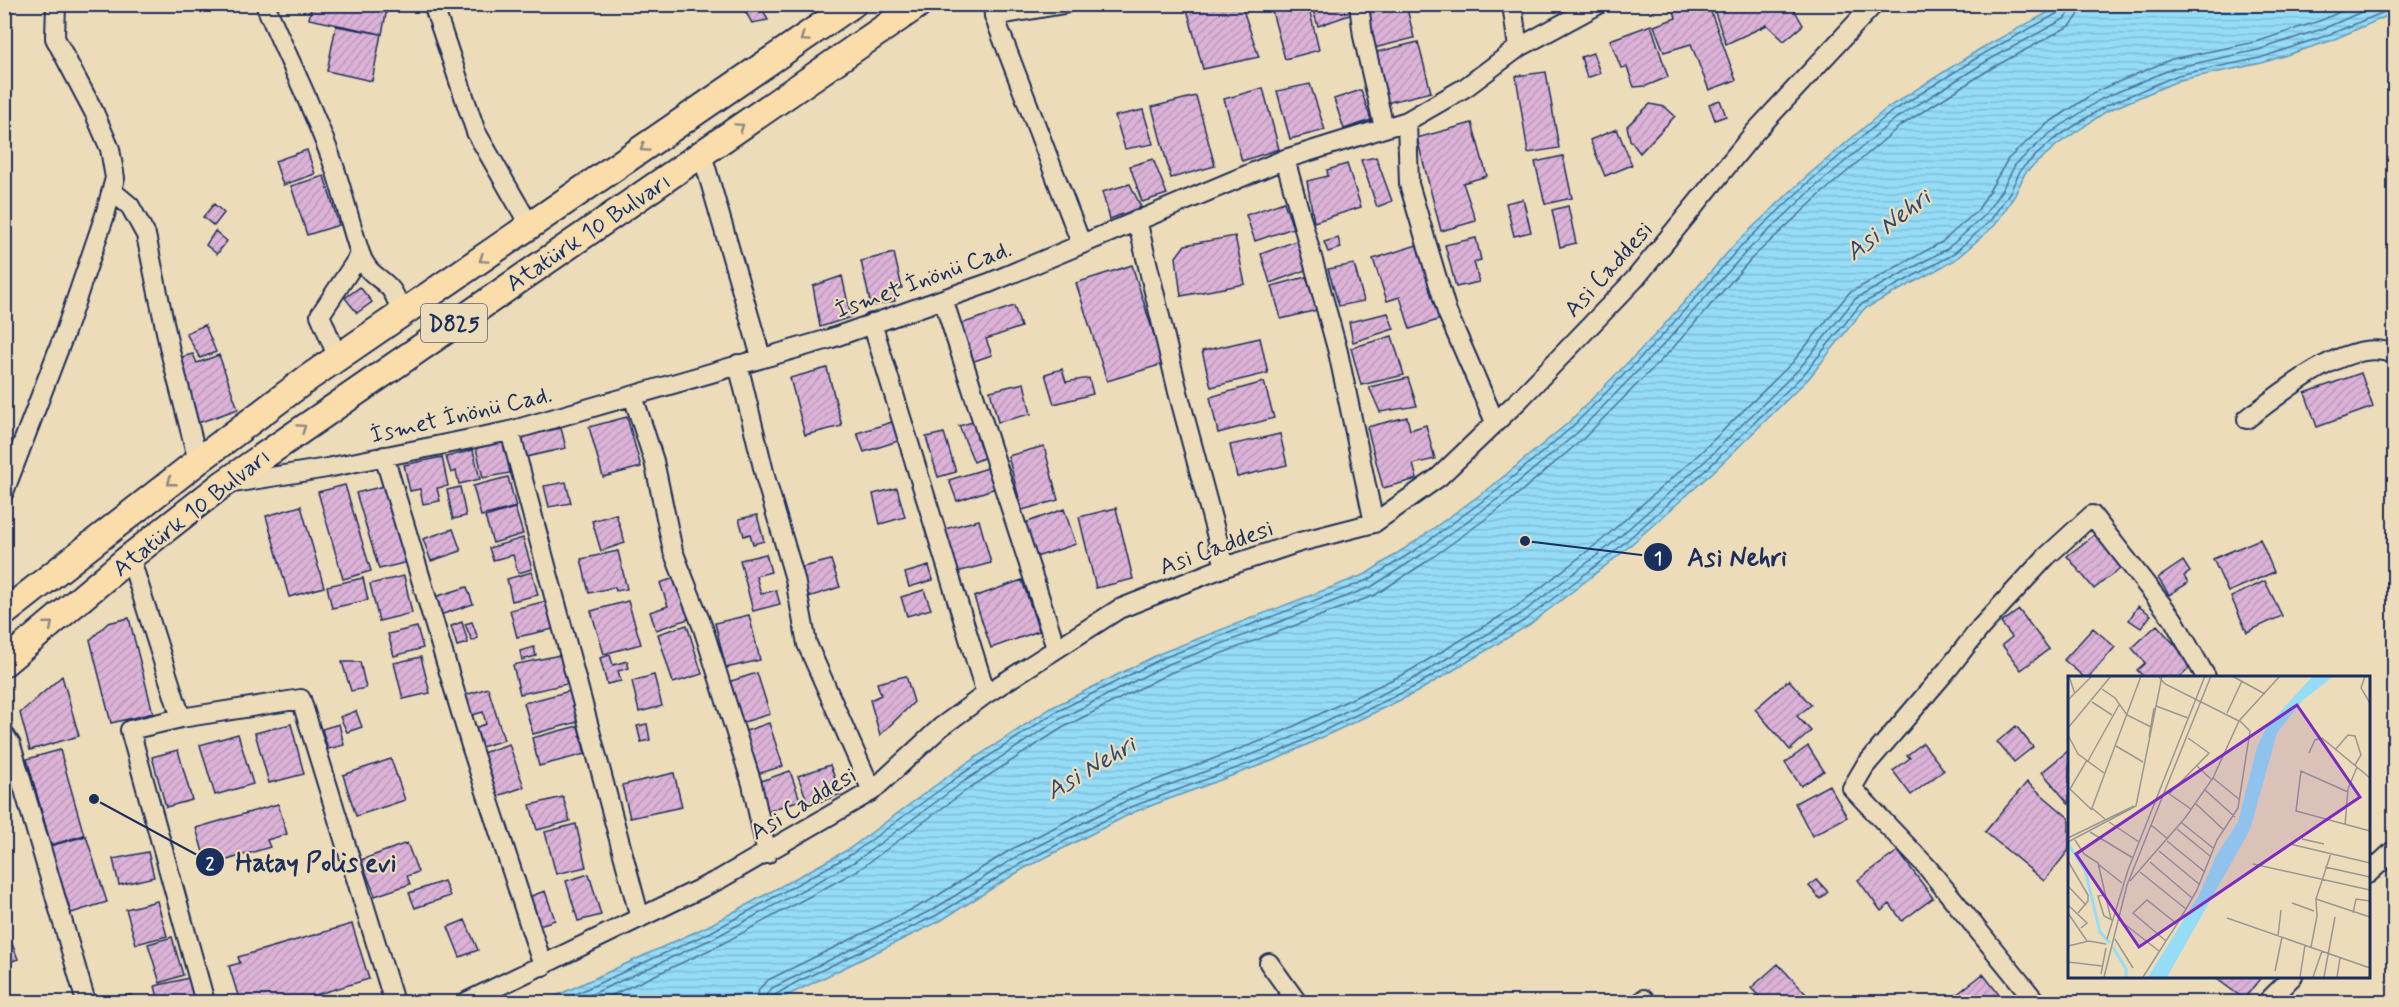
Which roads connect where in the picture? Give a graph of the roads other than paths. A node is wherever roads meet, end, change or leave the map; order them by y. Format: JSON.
{"nodes":[{"id":1,"x":56,"y":4,"type":"edge"},
{"id":2,"x":265,"y":4,"type":"edge"},
{"id":3,"x":433,"y":4,"type":"edge"},
{"id":4,"x":853,"y":4,"type":"edge"},
{"id":5,"x":919,"y":4,"type":"edge"},
{"id":6,"x":1064,"y":4,"type":"edge"},
{"id":7,"x":1359,"y":4,"type":"edge"},
{"id":8,"x":1512,"y":4,"type":"edge"},
{"id":9,"x":1599,"y":4,"type":"edge"},
{"id":10,"x":1874,"y":4,"type":"edge"},
{"id":11,"x":994,"y":10,"type":"edge"},
{"id":12,"x":1518,"y":48,"type":"junction"},
{"id":13,"x":1407,"y":121,"type":"junction"},
{"id":14,"x":1384,"y":128,"type":"junction"},
{"id":15,"x":702,"y":154,"type":"junction"},
{"id":16,"x":1285,"y":159,"type":"junction"},
{"id":17,"x":111,"y":191,"type":"junction"},
{"id":18,"x":1137,"y":220,"type":"junction"},
{"id":19,"x":530,"y":226,"type":"junction"},
{"id":20,"x":1081,"y":243,"type":"junction"},
{"id":21,"x":360,"y":255,"type":"junction"},
{"id":22,"x":943,"y":299,"type":"junction"},
{"id":23,"x":400,"y":315,"type":"junction"},
{"id":24,"x":872,"y":322,"type":"junction"},
{"id":25,"x":2394,"y":354,"type":"edge"},
{"id":26,"x":761,"y":357,"type":"junction"},
{"id":27,"x":338,"y":358,"type":"junction"},
{"id":28,"x":738,"y":364,"type":"junction"},
{"id":29,"x":633,"y":396,"type":"junction"},
{"id":30,"x":2247,"y":419,"type":"dead end"},
{"id":31,"x":1495,"y":422,"type":"junction"},
{"id":32,"x":510,"y":431,"type":"junction"},
{"id":33,"x":11,"y":456,"type":"edge"},
{"id":34,"x":384,"y":456,"type":"junction"},
{"id":35,"x":198,"y":460,"type":"junction"},
{"id":36,"x":223,"y":484,"type":"junction"},
{"id":37,"x":4,"y":492,"type":"edge"},
{"id":38,"x":1374,"y":523,"type":"junction"},
{"id":39,"x":130,"y":556,"type":"junction"},
{"id":40,"x":1225,"y":567,"type":"junction"},
{"id":41,"x":4,"y":613,"type":"edge"},
{"id":42,"x":1056,"y":648,"type":"junction"},
{"id":43,"x":4,"y":663,"type":"edge"},
{"id":44,"x":2205,"y":676,"type":"edge"},
{"id":45,"x":986,"y":694,"type":"junction"},
{"id":46,"x":181,"y":718,"type":"junction"},
{"id":47,"x":4,"y":734,"type":"edge"},
{"id":48,"x":872,"y":791,"type":"junction"},
{"id":49,"x":2394,"y":850,"type":"edge"},
{"id":50,"x":767,"y":854,"type":"junction"},
{"id":51,"x":2369,"y":872,"type":"edge"},
{"id":52,"x":640,"y":918,"type":"junction"},
{"id":53,"x":1269,"y":963,"type":"dead end"},
{"id":54,"x":543,"y":966,"type":"junction"},
{"id":55,"x":2291,"y":977,"type":"edge"},
{"id":56,"x":86,"y":1002,"type":"edge"},
{"id":57,"x":204,"y":1002,"type":"edge"},
{"id":58,"x":394,"y":1002,"type":"edge"},
{"id":59,"x":466,"y":1002,"type":"edge"},
{"id":60,"x":1297,"y":1002,"type":"edge"},
{"id":61,"x":2036,"y":1002,"type":"edge"},
{"id":62,"x":2267,"y":1002,"type":"edge"}],
"edges":[{"from":1,"to":17,"type":"street"},
{"from":2,"to":21,"type":"street"},
{"from":3,"to":19,"type":"street"},
{"from":4,"to":19,"type":"highway","name":"Atatürk 10 Bulvarı","number":"D825","one_way":true},
{"from":15,"to":5,"type":"highway","name":"Atatürk 10 Bulvarı","number":"D825","one_way":true},
{"from":6,"to":11,"type":"street"},
{"from":7,"to":14,"type":"street"},
{"from":8,"to":12,"type":"street"},
{"from":9,"to":12,"type":"street","name":"İsmet İnönü Cad."},
{"from":10,"to":31,"type":"street","name":"Asi Caddesi"},
{"from":11,"to":20,"type":"street"},
{"from":12,"to":13,"type":"street","name":"İsmet İnönü Cad."},
{"from":13,"to":14,"type":"street","name":"İsmet İnönü Cad."},
{"from":13,"to":31,"type":"street"},
{"from":14,"to":16,"type":"street","name":"İsmet İnönü Cad."},
{"from":15,"to":26,"type":"street"},
{"from":36,"to":15,"type":"highway","name":"Atatürk 10 Bulvarı","number":"D825","one_way":true},
{"from":16,"to":18,"type":"street","name":"İsmet İnönü Cad."},
{"from":16,"to":38,"type":"street"},
{"from":17,"to":33,"type":"street"},
{"from":17,"to":35,"type":"street"},
{"from":18,"to":20,"type":"street","name":"İsmet İnönü Cad."},
{"from":18,"to":40,"type":"street"},
{"from":19,"to":23,"type":"highway","name":"Atatürk 10 Bulvarı","number":"D825","one_way":true},
{"from":20,"to":22,"type":"street","name":"İsmet İnönü Cad."},
{"from":21,"to":23,"type":"street"},
{"from":21,"to":27,"type":"street"},
{"from":22,"to":24,"type":"street","name":"İsmet İnönü Cad."},
{"from":22,"to":42,"type":"street"},
{"from":23,"to":27,"type":"highway","name":"Atatürk 10 Bulvarı","number":"D825"},
{"from":24,"to":26,"type":"street","name":"İsmet İnönü Cad."},
{"from":24,"to":45,"type":"street"},
{"from":25,"to":30,"type":"street"},
{"from":26,"to":28,"type":"street","name":"İsmet İnönü Cad."},
{"from":27,"to":35,"type":"highway","name":"Atatürk 10 Bulvarı","number":"D825"},
{"from":28,"to":29,"type":"street","name":"İsmet İnönü Cad."},
{"from":28,"to":48,"type":"street"},
{"from":29,"to":32,"type":"street","name":"İsmet İnönü Cad."},
{"from":29,"to":50,"type":"street"},
{"from":31,"to":38,"type":"street","name":"Asi Caddesi"},
{"from":32,"to":34,"type":"street","name":"İsmet İnönü Cad."},
{"from":32,"to":52,"type":"street"},
{"from":33,"to":37,"type":"street"},
{"from":34,"to":36,"type":"street","name":"İsmet İnönü Cad."},
{"from":34,"to":54,"type":"street"},
{"from":35,"to":41,"type":"highway","name":"Atatürk 10 Bulvarı","number":"D825","one_way":true},
{"from":36,"to":39,"type":"highway","name":"Atatürk 10 Bulvarı","number":"D825"},
{"from":38,"to":40,"type":"street","name":"Asi Caddesi"},
{"from":43,"to":39,"type":"highway","name":"Atatürk 10 Bulvarı","number":"D825","one_way":true},
{"from":39,"to":46,"type":"street"},
{"from":40,"to":42,"type":"street","name":"Asi Caddesi"},
{"from":42,"to":45,"type":"street","name":"Asi Caddesi"},
{"from":44,"to":61,"type":"street"},
{"from":45,"to":48,"type":"street","name":"Asi Caddesi"},
{"from":46,"to":57,"type":"street"},
{"from":46,"to":58,"type":"street"},
{"from":47,"to":56,"type":"street"},
{"from":48,"to":50,"type":"street","name":"Asi Caddesi"},
{"from":49,"to":51,"type":"street"},
{"from":50,"to":52,"type":"street","name":"Asi Caddesi"},
{"from":52,"to":54,"type":"street","name":"Asi Caddesi"},
{"from":53,"to":60,"type":"street"},
{"from":54,"to":59,"type":"street","name":"Asi Caddesi"},
{"from":55,"to":62,"type":"street"}]}
